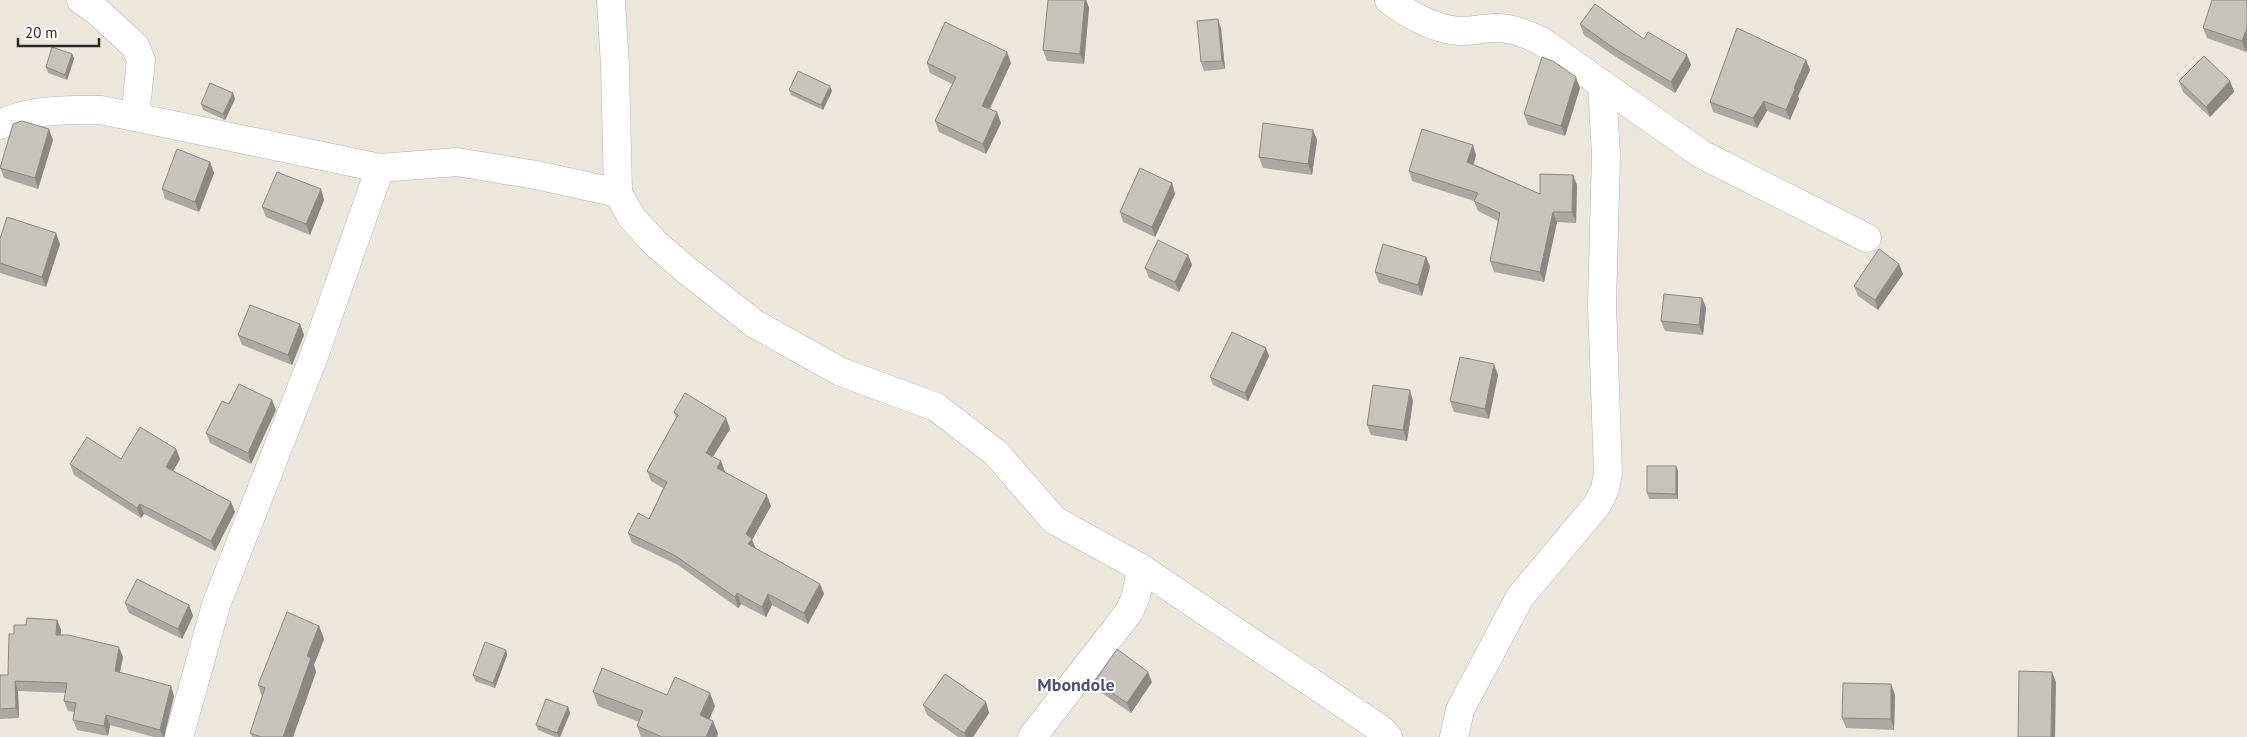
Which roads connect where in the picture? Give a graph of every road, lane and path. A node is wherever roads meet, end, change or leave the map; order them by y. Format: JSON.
{"nodes":[{"id":1,"x":81,"y":0,"type":"edge"},
{"id":2,"x":610,"y":0,"type":"edge"},
{"id":3,"x":1390,"y":0,"type":"edge"},
{"id":4,"x":1602,"y":86,"type":"junction"},
{"id":5,"x":135,"y":117,"type":"junction"},
{"id":6,"x":0,"y":125,"type":"edge"},
{"id":7,"x":380,"y":168,"type":"junction"},
{"id":8,"x":618,"y":193,"type":"junction"},
{"id":9,"x":1867,"y":238,"type":"dead end"},
{"id":10,"x":1141,"y":568,"type":"junction"},
{"id":11,"x":180,"y":737,"type":"edge"},
{"id":12,"x":1032,"y":737,"type":"edge"},
{"id":13,"x":1388,"y":737,"type":"edge"},
{"id":14,"x":1454,"y":737,"type":"edge"}],
"edges":[{"from":1,"to":5,"type":"street"},
{"from":2,"to":8,"type":"street"},
{"from":3,"to":4,"type":"street"},
{"from":4,"to":9,"type":"street"},
{"from":4,"to":14,"type":"street"},
{"from":5,"to":6,"type":"street"},
{"from":5,"to":7,"type":"street"},
{"from":7,"to":8,"type":"street"},
{"from":7,"to":11,"type":"street"},
{"from":8,"to":10,"type":"street"},
{"from":10,"to":12,"type":"street"},
{"from":10,"to":13,"type":"street"}]}
